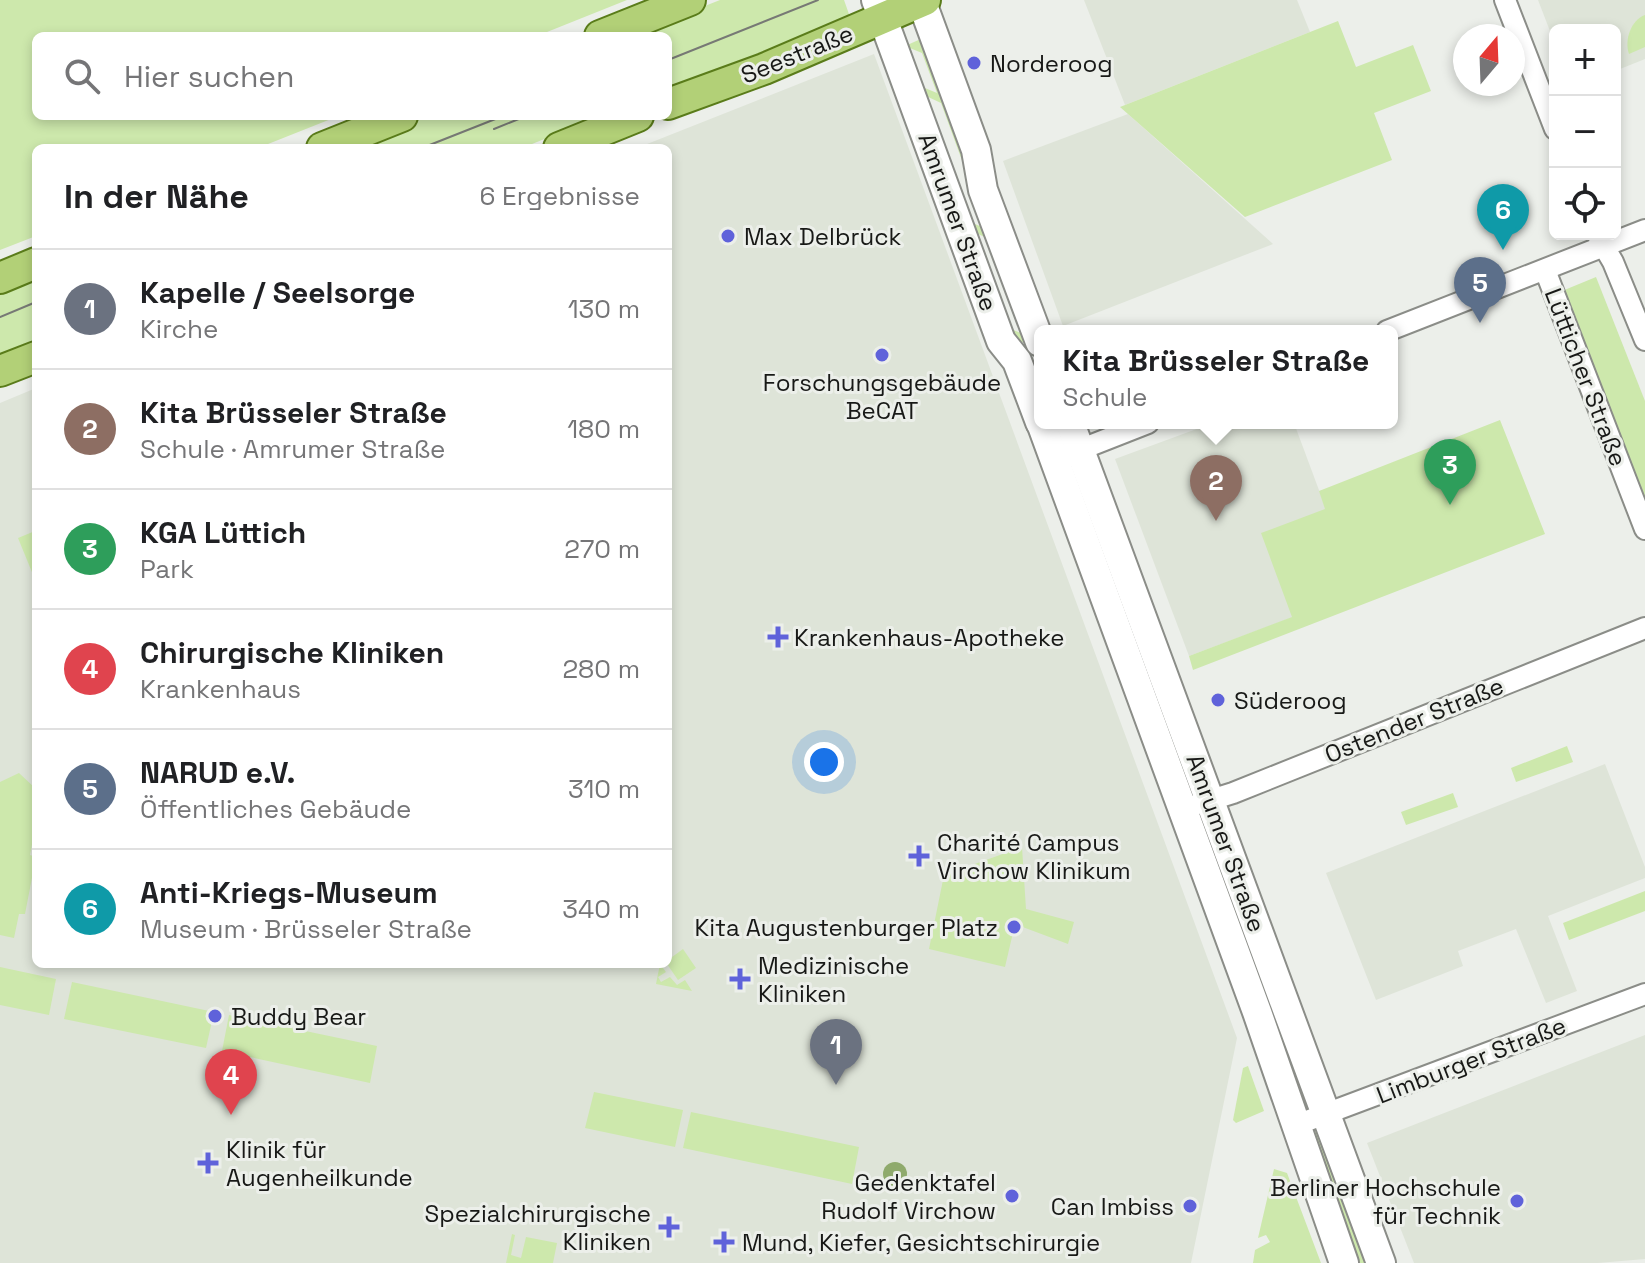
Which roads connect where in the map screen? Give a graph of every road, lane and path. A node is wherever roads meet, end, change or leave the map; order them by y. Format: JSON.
{"nodes":[{"id":1,"x":690,"y":0,"type":"edge"},
{"id":2,"x":1505,"y":0,"type":"edge"},
{"id":3,"x":923,"y":1,"type":"edge"},
{"id":4,"x":879,"y":9,"type":"edge"},
{"id":5,"x":610,"y":32,"type":"edge"},
{"id":6,"x":672,"y":103,"type":"edge"},
{"id":7,"x":1549,"y":114,"type":"edge"},
{"id":8,"x":392,"y":120,"type":"edge"},
{"id":9,"x":628,"y":120,"type":"edge"},
{"id":10,"x":332,"y":144,"type":"edge"},
{"id":11,"x":569,"y":144,"type":"edge"},
{"id":12,"x":1645,"y":230,"type":"edge"},
{"id":13,"x":1621,"y":235,"type":"edge"},
{"id":14,"x":1600,"y":240,"type":"edge"},
{"id":15,"x":32,"y":265,"type":"edge"},
{"id":16,"x":1545,"y":270,"type":"junction"},
{"id":17,"x":0,"y":278,"type":"edge"},
{"id":18,"x":1034,"y":326,"type":"edge"},
{"id":19,"x":1398,"y":327,"type":"edge"},
{"id":20,"x":1645,"y":340,"type":"edge"},
{"id":21,"x":32,"y":359,"type":"edge"},
{"id":22,"x":0,"y":371,"type":"edge"},
{"id":23,"x":1034,"y":406,"type":"edge"},
{"id":24,"x":1046,"y":429,"type":"edge"},
{"id":25,"x":1069,"y":429,"type":"edge"},
{"id":26,"x":1133,"y":429,"type":"edge"},
{"id":27,"x":1067,"y":455,"type":"junction"},
{"id":28,"x":1645,"y":529,"type":"edge"},
{"id":29,"x":1645,"y":628,"type":"edge"},
{"id":30,"x":1210,"y":800,"type":"junction"},
{"id":31,"x":1182,"y":808,"type":"junction"},
{"id":32,"x":1645,"y":994,"type":"edge"},
{"id":33,"x":1327,"y":1115,"type":"junction"},
{"id":34,"x":1296,"y":1125,"type":"junction"},
{"id":35,"x":1344,"y":1263,"type":"edge"},
{"id":36,"x":1381,"y":1263,"type":"edge"}],
"edges":[{"from":1,"to":5,"type":"main road"},
{"from":2,"to":7,"type":"street"},
{"from":3,"to":4,"type":"main road","name":"Seestraße"},
{"from":3,"to":18,"type":"main road","name":"Amrumer Straße"},
{"from":4,"to":6,"type":"main road","name":"Seestraße"},
{"from":4,"to":23,"type":"main road","name":"Amrumer Straße"},
{"from":8,"to":10,"type":"main road"},
{"from":9,"to":11,"type":"main road"},
{"from":12,"to":13,"type":"street"},
{"from":14,"to":16,"type":"street"},
{"from":14,"to":20,"type":"street"},
{"from":15,"to":17,"type":"main road"},
{"from":16,"to":19,"type":"street"},
{"from":16,"to":28,"type":"street","name":"Lütticher Straße"},
{"from":21,"to":22,"type":"main road"},
{"from":24,"to":27,"type":"main road","name":"Amrumer Straße"},
{"from":25,"to":27,"type":"main road","name":"Amrumer Straße"},
{"from":26,"to":27,"type":"street"},
{"from":27,"to":30,"type":"main road","name":"Amrumer Straße"},
{"from":27,"to":31,"type":"main road","name":"Amrumer Straße"},
{"from":29,"to":30,"type":"street","name":"Ostender Straße"},
{"from":30,"to":31,"type":"street","name":"Ostender Straße"},
{"from":30,"to":33,"type":"main road","name":"Amrumer Straße"},
{"from":31,"to":34,"type":"main road","name":"Amrumer Straße"},
{"from":32,"to":33,"type":"street","name":"Limburger Straße"},
{"from":33,"to":34,"type":"street","name":"Limburger Straße"},
{"from":33,"to":36,"type":"main road","name":"Amrumer Straße"},
{"from":34,"to":35,"type":"main road","name":"Amrumer Straße"}]}
